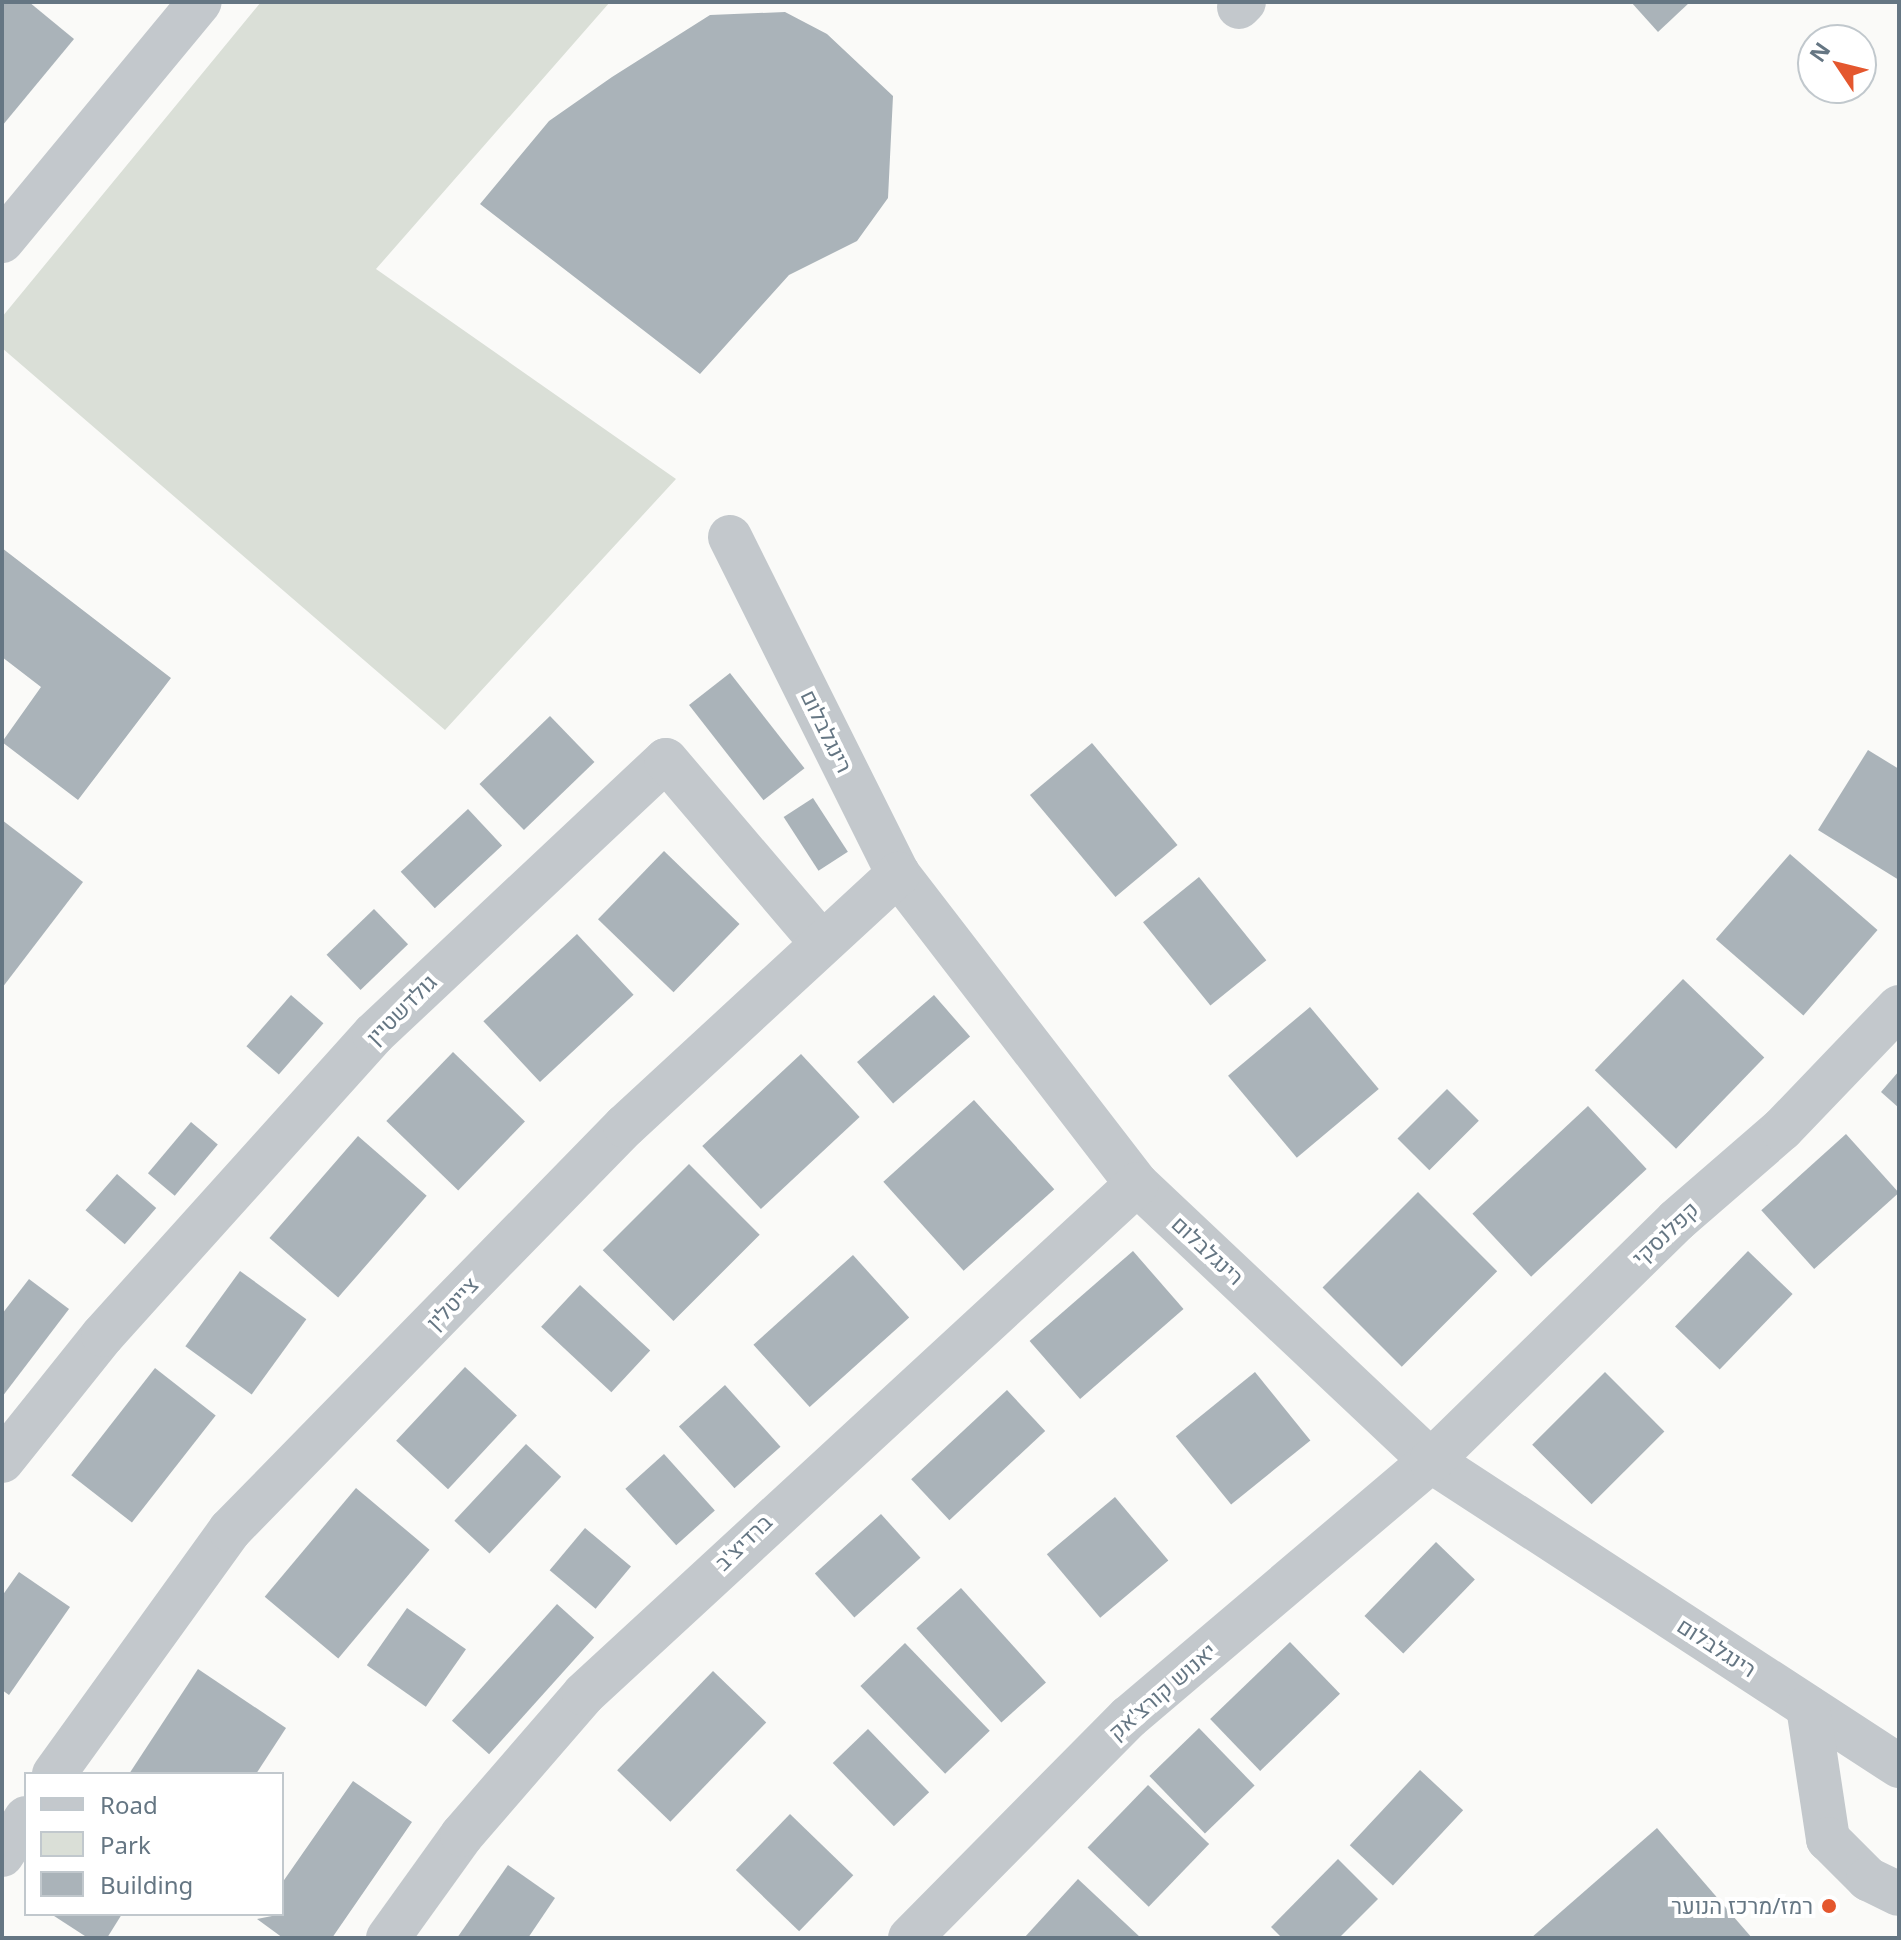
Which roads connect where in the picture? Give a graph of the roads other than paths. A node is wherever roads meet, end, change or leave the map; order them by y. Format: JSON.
{"nodes":[{"id":1,"x":200,"y":2,"type":"edge"},
{"id":2,"x":2,"y":241,"type":"edge"},
{"id":3,"x":730,"y":537,"type":"dead end"},
{"id":4,"x":898,"y":874,"type":"junction"},
{"id":5,"x":822,"y":943,"type":"junction"},
{"id":6,"x":1899,"y":1007,"type":"edge"},
{"id":7,"x":1137,"y":1184,"type":"junction"},
{"id":8,"x":2,"y":1461,"type":"edge"},
{"id":9,"x":1431,"y":1461,"type":"junction"},
{"id":10,"x":1808,"y":1707,"type":"junction"},
{"id":11,"x":1899,"y":1766,"type":"edge"},
{"id":12,"x":55,"y":1772,"type":"edge"},
{"id":13,"x":24,"y":1821,"type":"edge"},
{"id":14,"x":2,"y":1855,"type":"edge"},
{"id":15,"x":1899,"y":1894,"type":"edge"},
{"id":16,"x":388,"y":1938,"type":"edge"},
{"id":17,"x":910,"y":1938,"type":"edge"}],
"edges":[{"from":1,"to":2,"type":"street"},
{"from":3,"to":4,"type":"street","name":"רינגלבלום"},
{"from":4,"to":5,"type":"street","name":"צייטלין"},
{"from":4,"to":7,"type":"street","name":"רינגלבלום"},
{"from":5,"to":8,"type":"street","name":"גולדשטיין"},
{"from":5,"to":12,"type":"street","name":"צייטלין"},
{"from":6,"to":9,"type":"street","name":"קפלנסקי"},
{"from":7,"to":9,"type":"street","name":"רינגלבלום"},
{"from":7,"to":16,"type":"street","name":"ברדיצ'ב"},
{"from":9,"to":10,"type":"street","name":"רינגלבלום"},
{"from":9,"to":17,"type":"street","name":"יאנוש קורצ'אק"},
{"from":10,"to":11,"type":"street","name":"רינגלבלום"},
{"from":10,"to":15,"type":"street"},
{"from":13,"to":14,"type":"street"}]}
